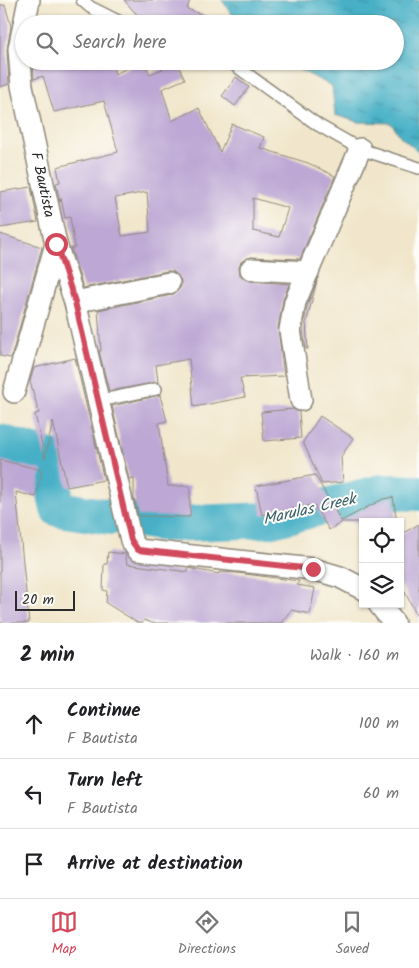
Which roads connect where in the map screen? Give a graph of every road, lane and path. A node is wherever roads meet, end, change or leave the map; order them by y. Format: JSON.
{"nodes":[{"id":1,"x":29,"y":0,"type":"edge"},
{"id":2,"x":82,"y":0,"type":"edge"},
{"id":3,"x":26,"y":15,"type":"edge"},
{"id":4,"x":105,"y":15,"type":"edge"},
{"id":5,"x":21,"y":70,"type":"edge"},
{"id":6,"x":242,"y":70,"type":"edge"},
{"id":7,"x":360,"y":149,"type":"junction"},
{"id":8,"x":419,"y":168,"type":"edge"},
{"id":9,"x":56,"y":244,"type":"junction"},
{"id":10,"x":251,"y":270,"type":"dead end"},
{"id":11,"x":308,"y":272,"type":"junction"},
{"id":12,"x":169,"y":283,"type":"dead end"},
{"id":13,"x":75,"y":302,"type":"junction"},
{"id":14,"x":156,"y":389,"type":"dead end"},
{"id":15,"x":14,"y":392,"type":"dead end"},
{"id":16,"x":301,"y":400,"type":"dead end"},
{"id":17,"x":98,"y":401,"type":"junction"},
{"id":18,"x":359,"y":587,"type":"edge"},
{"id":19,"x":383,"y":608,"type":"edge"},
{"id":20,"x":394,"y":623,"type":"edge"}],
"edges":[{"from":1,"to":3,"type":"street","name":"F Bautista"},
{"from":2,"to":4,"type":"lane"},
{"from":5,"to":9,"type":"street","name":"F Bautista"},
{"from":6,"to":7,"type":"lane"},
{"from":7,"to":8,"type":"lane"},
{"from":7,"to":11,"type":"street"},
{"from":9,"to":13,"type":"street","name":"F Bautista"},
{"from":9,"to":15,"type":"street"},
{"from":10,"to":11,"type":"street"},
{"from":11,"to":16,"type":"street"},
{"from":12,"to":13,"type":"street"},
{"from":13,"to":17,"type":"street","name":"F Bautista"},
{"from":14,"to":17,"type":"lane"},
{"from":17,"to":18,"type":"street","name":"F Bautista"},
{"from":19,"to":20,"type":"street"}]}
